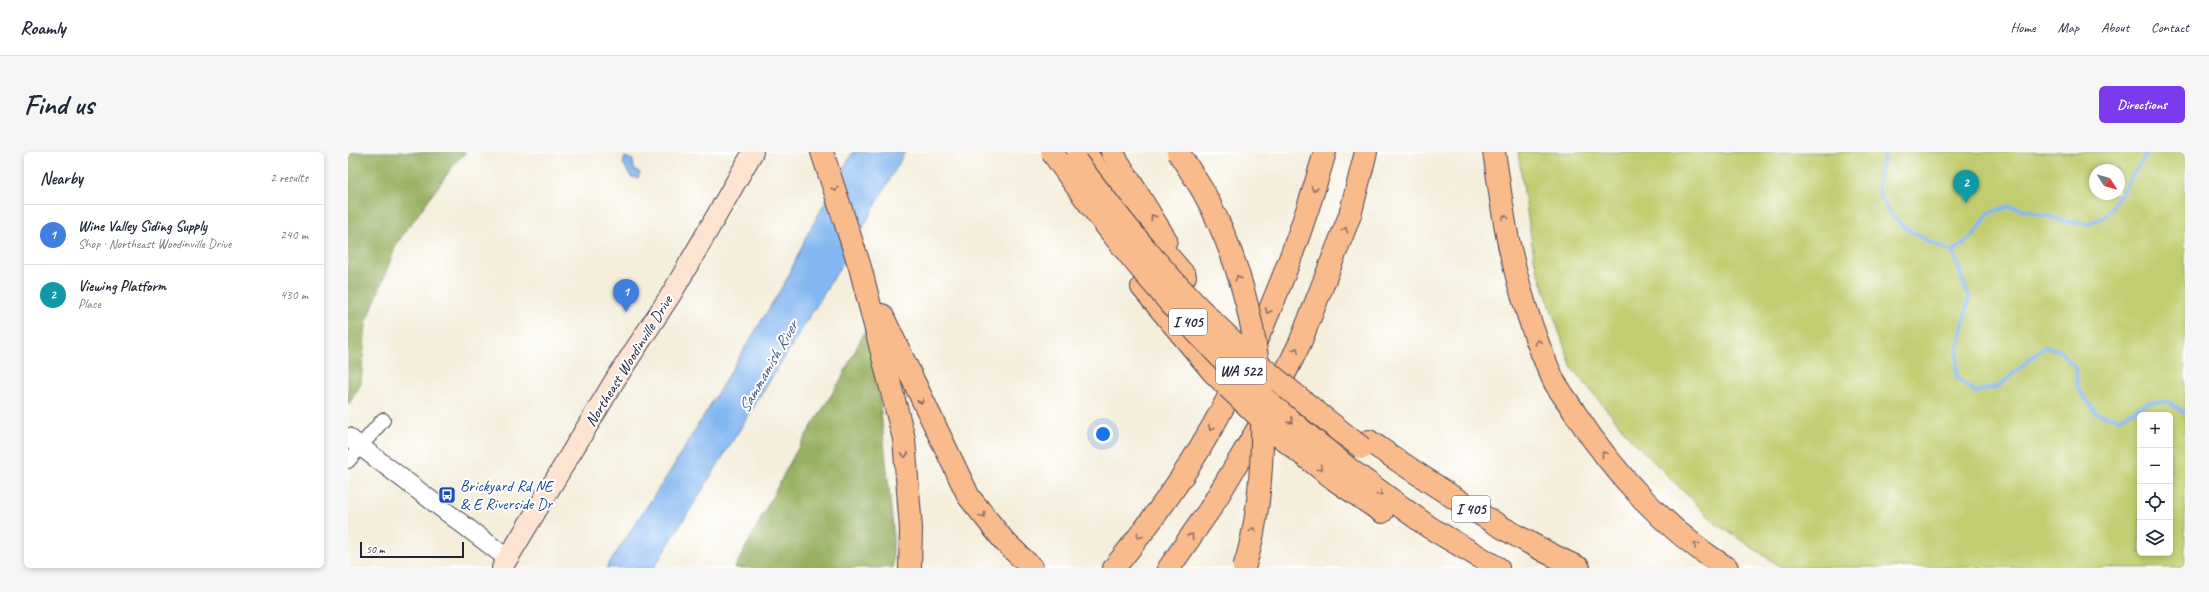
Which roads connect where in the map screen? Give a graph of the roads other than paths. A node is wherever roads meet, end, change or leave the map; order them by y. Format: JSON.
{"nodes":[{"id":1,"x":753,"y":152,"type":"edge"},
{"id":2,"x":822,"y":152,"type":"edge"},
{"id":3,"x":1040,"y":152,"type":"edge"},
{"id":4,"x":1052,"y":152,"type":"edge"},
{"id":5,"x":1069,"y":152,"type":"edge"},
{"id":6,"x":1086,"y":152,"type":"edge"},
{"id":7,"x":1112,"y":152,"type":"edge"},
{"id":8,"x":1178,"y":152,"type":"edge"},
{"id":9,"x":1325,"y":152,"type":"edge"},
{"id":10,"x":1366,"y":152,"type":"edge"},
{"id":11,"x":1494,"y":152,"type":"edge"},
{"id":12,"x":860,"y":267,"type":"junction"},
{"id":13,"x":1185,"y":276,"type":"junction"},
{"id":14,"x":383,"y":420,"type":"dead end"},
{"id":15,"x":355,"y":442,"type":"edge"},
{"id":16,"x":1366,"y":445,"type":"junction"},
{"id":17,"x":348,"y":461,"type":"edge"},
{"id":18,"x":1344,"y":475,"type":"junction"},
{"id":19,"x":504,"y":563,"type":"edge"},
{"id":20,"x":910,"y":568,"type":"edge"},
{"id":21,"x":1032,"y":568,"type":"edge"},
{"id":22,"x":1114,"y":568,"type":"edge"},
{"id":23,"x":1169,"y":568,"type":"edge"},
{"id":24,"x":1244,"y":568,"type":"edge"},
{"id":25,"x":1472,"y":568,"type":"edge"},
{"id":26,"x":1498,"y":568,"type":"edge"},
{"id":27,"x":1554,"y":568,"type":"edge"},
{"id":28,"x":1579,"y":568,"type":"edge"},
{"id":29,"x":1727,"y":568,"type":"edge"}],
"edges":[{"from":1,"to":19,"type":"main road","name":"Northeast Woodinville Drive"},
{"from":2,"to":12,"type":"highway","one_way":true},
{"from":3,"to":18,"type":"highway","number":"I 405","one_way":true,"bridge":true},
{"from":4,"to":18,"type":"highway","number":"I 405","one_way":true,"bridge":true},
{"from":5,"to":16,"type":"highway","number":"I 405","bridge":true},
{"from":6,"to":13,"type":"highway","number":"I 405"},
{"from":13,"to":7,"type":"highway","one_way":true},
{"from":24,"to":8,"type":"highway","one_way":true,"bridge":true},
{"from":9,"to":22,"type":"highway","number":"WA 522","one_way":true},
{"from":23,"to":10,"type":"highway","number":"WA 522","one_way":true},
{"from":29,"to":11,"type":"highway","one_way":true},
{"from":12,"to":20,"type":"highway","one_way":true},
{"from":12,"to":21,"type":"highway","one_way":true},
{"from":13,"to":16,"type":"highway","number":"I 405"},
{"from":14,"to":15,"type":"street"},
{"from":15,"to":17,"type":"street"},
{"from":15,"to":19,"type":"street"},
{"from":16,"to":27,"type":"highway","number":"I 405"},
{"from":16,"to":28,"type":"highway","number":"I 405"},
{"from":18,"to":25,"type":"highway","number":"I 405"},
{"from":18,"to":26,"type":"highway","number":"I 405","one_way":true}]}
